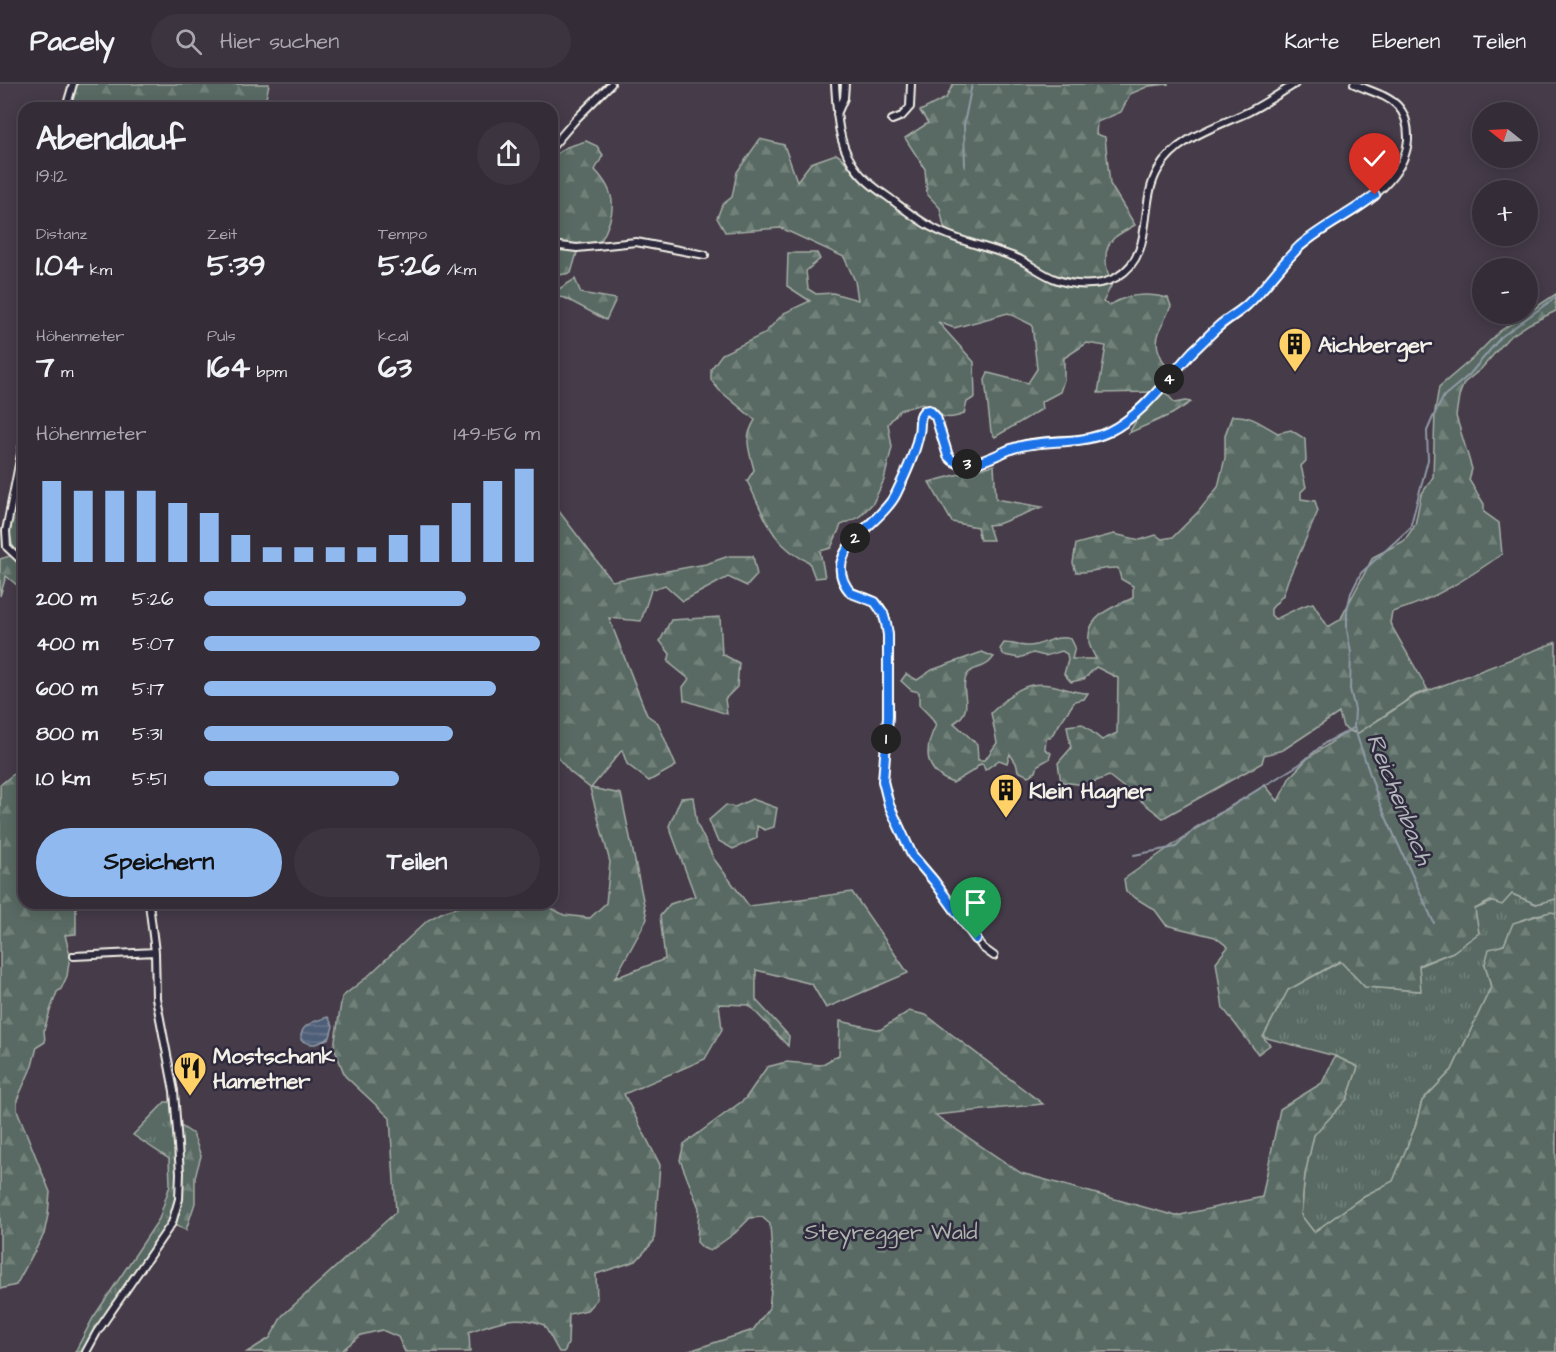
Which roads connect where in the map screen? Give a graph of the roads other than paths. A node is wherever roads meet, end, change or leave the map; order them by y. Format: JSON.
{"nodes":[{"id":1,"x":73,"y":84,"type":"edge"},
{"id":2,"x":611,"y":84,"type":"edge"},
{"id":3,"x":836,"y":84,"type":"edge"},
{"id":4,"x":844,"y":84,"type":"edge"},
{"id":5,"x":911,"y":84,"type":"edge"},
{"id":6,"x":1295,"y":84,"type":"edge"},
{"id":7,"x":1354,"y":84,"type":"edge"},
{"id":8,"x":68,"y":102,"type":"edge"},
{"id":9,"x":837,"y":115,"type":"junction"},
{"id":10,"x":892,"y":120,"type":"dead end"},
{"id":11,"x":558,"y":140,"type":"edge"},
{"id":12,"x":558,"y":246,"type":"edge"},
{"id":13,"x":705,"y":255,"type":"dead end"},
{"id":14,"x":18,"y":470,"type":"edge"},
{"id":15,"x":18,"y":557,"type":"edge"},
{"id":16,"x":150,"y":909,"type":"edge"},
{"id":17,"x":155,"y":952,"type":"junction"},
{"id":18,"x":74,"y":956,"type":"dead end"},
{"id":19,"x":994,"y":956,"type":"dead end"},
{"id":20,"x":86,"y":1352,"type":"edge"}],
"edges":[{"from":1,"to":8,"type":"street"},
{"from":2,"to":11,"type":"street"},
{"from":3,"to":9,"type":"street"},
{"from":4,"to":9,"type":"street"},
{"from":5,"to":10,"type":"street"},
{"from":6,"to":9,"type":"street"},
{"from":7,"to":19,"type":"street"},
{"from":12,"to":13,"type":"street"},
{"from":14,"to":15,"type":"street"},
{"from":16,"to":17,"type":"street"},
{"from":17,"to":18,"type":"street"},
{"from":17,"to":20,"type":"street"}]}
